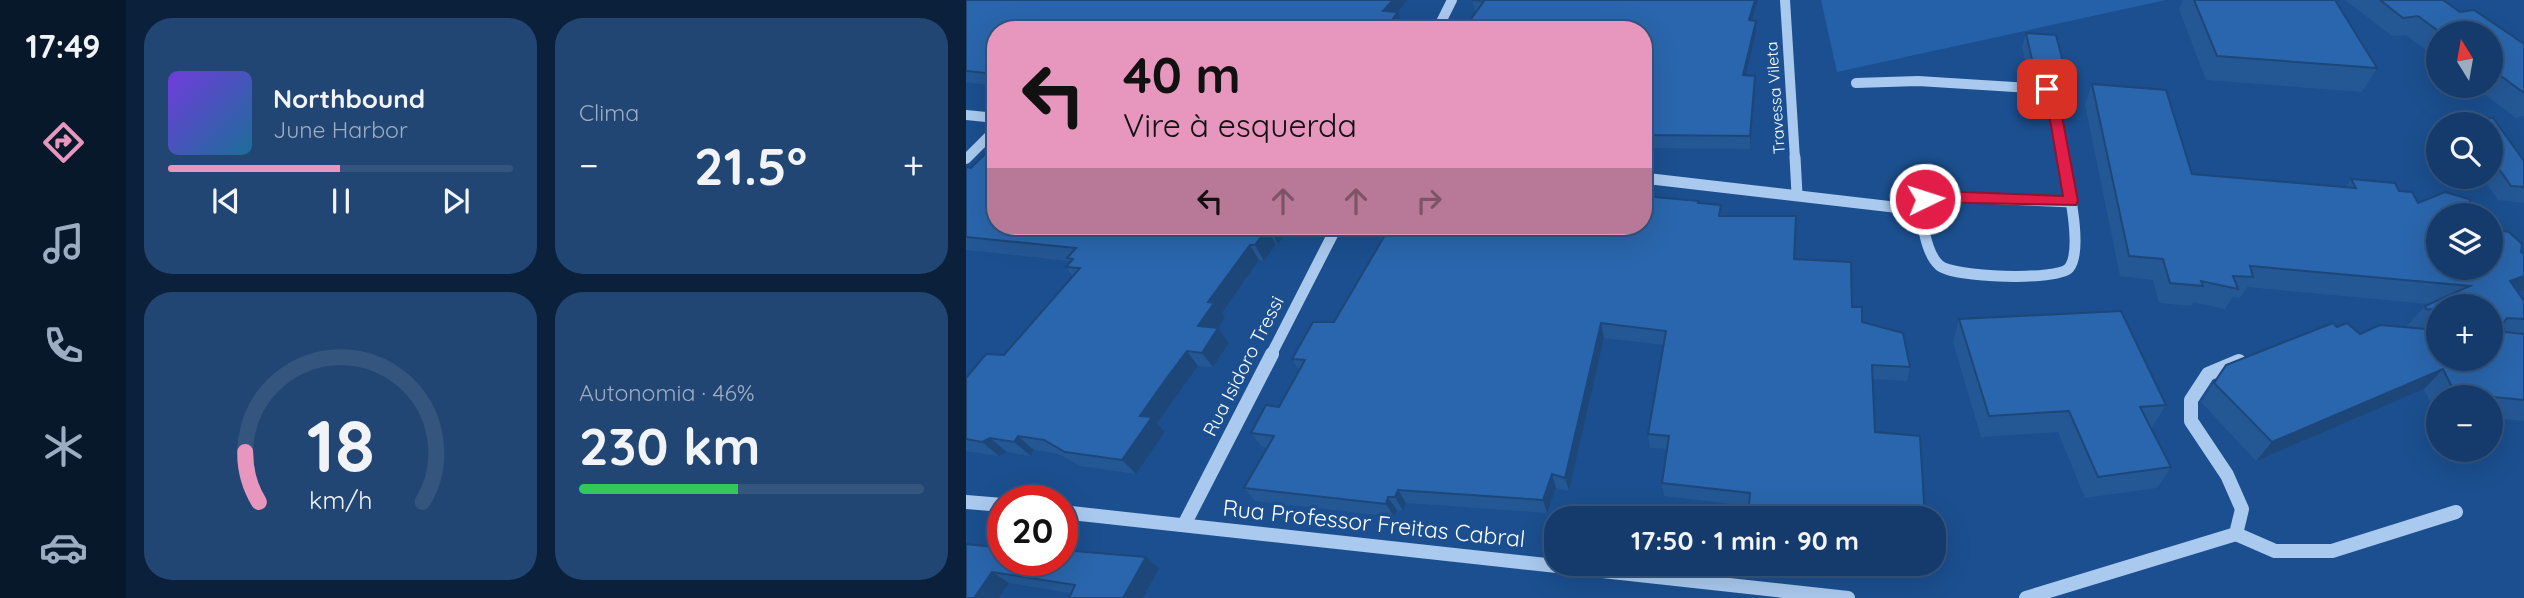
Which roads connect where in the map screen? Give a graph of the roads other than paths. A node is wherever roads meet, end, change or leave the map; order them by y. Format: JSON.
{"nodes":[{"id":1,"x":1452,"y":0,"type":"edge"},
{"id":2,"x":1785,"y":0,"type":"edge"},
{"id":3,"x":1442,"y":21,"type":"edge"},
{"id":4,"x":1856,"y":83,"type":"dead end"},
{"id":5,"x":966,"y":115,"type":"edge"},
{"id":6,"x":987,"y":117,"type":"edge"},
{"id":7,"x":987,"y":138,"type":"edge"},
{"id":8,"x":966,"y":159,"type":"edge"},
{"id":9,"x":1652,"y":179,"type":"edge"},
{"id":10,"x":1797,"y":194,"type":"junction"},
{"id":11,"x":2071,"y":201,"type":"junction"},
{"id":12,"x":1919,"y":210,"type":"junction"},
{"id":13,"x":1332,"y":235,"type":"edge"},
{"id":14,"x":2253,"y":355,"type":"edge"},
{"id":15,"x":966,"y":502,"type":"edge"},
{"id":16,"x":987,"y":504,"type":"edge"},
{"id":17,"x":2456,"y":512,"type":"dead end"},
{"id":18,"x":1078,"y":514,"type":"edge"},
{"id":19,"x":1184,"y":525,"type":"junction"},
{"id":20,"x":2236,"y":534,"type":"junction"},
{"id":21,"x":1848,"y":598,"type":"edge"},
{"id":22,"x":2026,"y":598,"type":"edge"}],
"edges":[{"from":1,"to":3,"type":"street"},
{"from":2,"to":10,"type":"street","name":"Travessa Vileta"},
{"from":4,"to":11,"type":"street"},
{"from":5,"to":6,"type":"street"},
{"from":7,"to":8,"type":"street"},
{"from":9,"to":10,"type":"street"},
{"from":10,"to":12,"type":"street"},
{"from":11,"to":12,"type":"street"},
{"from":11,"to":12,"type":"street"},
{"from":13,"to":19,"type":"street","name":"Rua Isidoro Tressi"},
{"from":14,"to":20,"type":"street"},
{"from":15,"to":16,"type":"street"},
{"from":17,"to":20,"type":"street"},
{"from":18,"to":19,"type":"street","name":"Rua Professor Freitas Cabral"},
{"from":19,"to":21,"type":"street","name":"Rua Professor Freitas Cabral"},
{"from":20,"to":22,"type":"street"}]}
